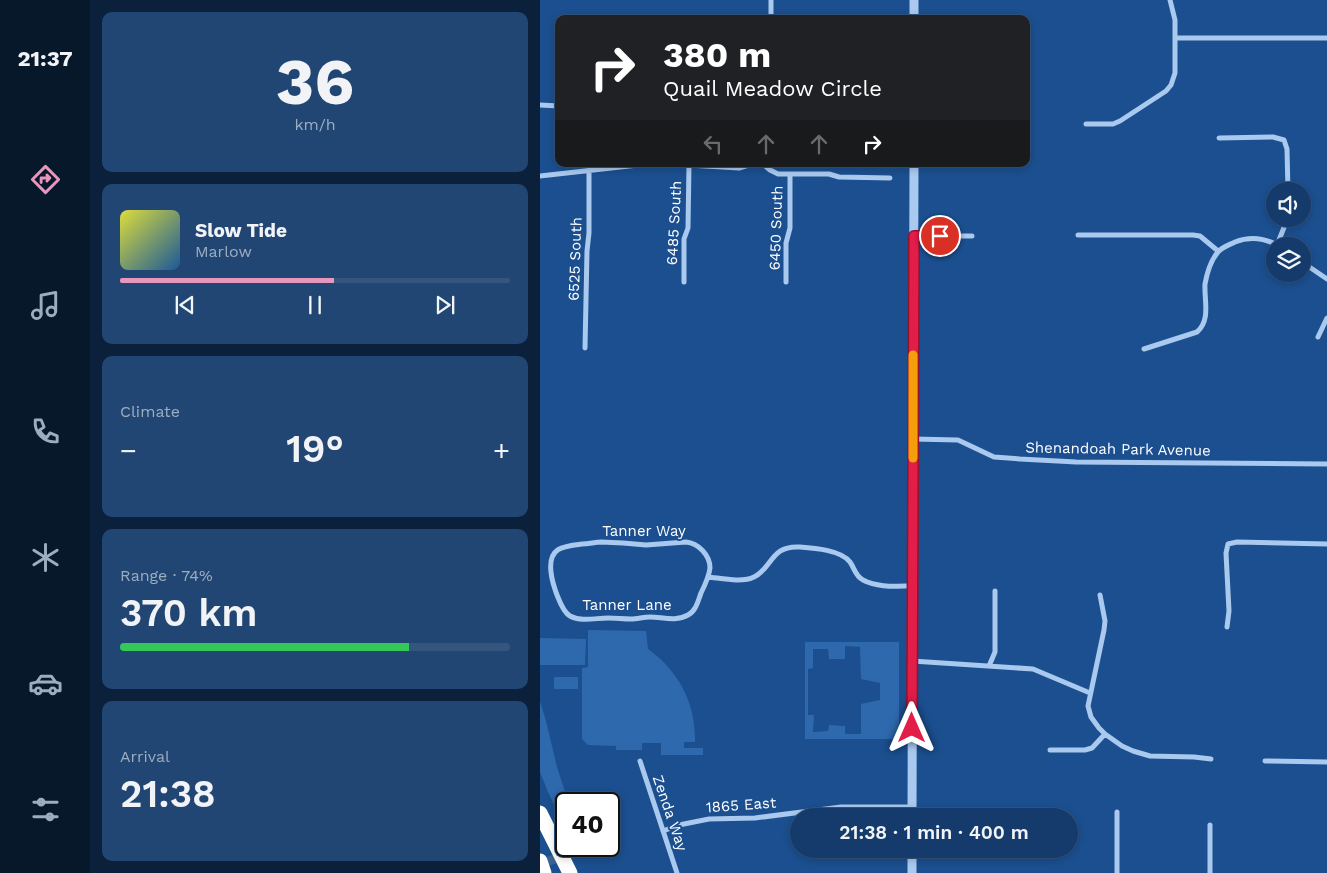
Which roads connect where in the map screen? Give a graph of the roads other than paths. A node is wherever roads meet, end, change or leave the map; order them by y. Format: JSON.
{"nodes":[{"id":1,"x":772,"y":0,"type":"edge"},
{"id":2,"x":914,"y":0,"type":"edge"},
{"id":3,"x":1170,"y":0,"type":"edge"},
{"id":4,"x":772,"y":15,"type":"edge"},
{"id":5,"x":914,"y":15,"type":"edge"},
{"id":6,"x":1175,"y":38,"type":"junction"},
{"id":7,"x":1327,"y":38,"type":"edge"},
{"id":8,"x":540,"y":105,"type":"edge"},
{"id":9,"x":555,"y":106,"type":"edge"},
{"id":10,"x":1086,"y":124,"type":"dead end"},
{"id":11,"x":1219,"y":138,"type":"dead end"},
{"id":12,"x":618,"y":167,"type":"edge"},
{"id":13,"x":689,"y":167,"type":"edge"},
{"id":14,"x":722,"y":167,"type":"edge"},
{"id":15,"x":742,"y":167,"type":"edge"},
{"id":16,"x":767,"y":167,"type":"edge"},
{"id":17,"x":914,"y":167,"type":"edge"},
{"id":18,"x":589,"y":170,"type":"junction"},
{"id":19,"x":790,"y":174,"type":"junction"},
{"id":20,"x":540,"y":176,"type":"edge"},
{"id":21,"x":890,"y":178,"type":"dead end"},
{"id":22,"x":1288,"y":182,"type":"edge"},
{"id":23,"x":1078,"y":235,"type":"dead end"},
{"id":24,"x":914,"y":236,"type":"junction"},
{"id":25,"x":972,"y":236,"type":"dead end"},
{"id":26,"x":1266,"y":240,"type":"edge"},
{"id":27,"x":1218,"y":251,"type":"junction"},
{"id":28,"x":1311,"y":268,"type":"edge"},
{"id":29,"x":1327,"y":279,"type":"edge"},
{"id":30,"x":684,"y":282,"type":"dead end"},
{"id":31,"x":786,"y":282,"type":"dead end"},
{"id":32,"x":1327,"y":318,"type":"edge"},
{"id":33,"x":1318,"y":337,"type":"dead end"},
{"id":34,"x":585,"y":348,"type":"dead end"},
{"id":35,"x":1144,"y":349,"type":"dead end"},
{"id":36,"x":913,"y":439,"type":"junction"},
{"id":37,"x":1327,"y":464,"type":"edge"},
{"id":38,"x":1327,"y":544,"type":"edge"},
{"id":39,"x":556,"y":552,"type":"joint"},
{"id":40,"x":708,"y":577,"type":"junction"},
{"id":41,"x":913,"y":586,"type":"junction"},
{"id":42,"x":996,"y":591,"type":"dead end"},
{"id":43,"x":1100,"y":595,"type":"dead end"},
{"id":44,"x":1227,"y":627,"type":"dead end"},
{"id":45,"x":912,"y":661,"type":"junction"},
{"id":46,"x":989,"y":666,"type":"junction"},
{"id":47,"x":1090,"y":693,"type":"junction"},
{"id":48,"x":1105,"y":734,"type":"junction"},
{"id":49,"x":1050,"y":750,"type":"dead end"},
{"id":50,"x":1211,"y":760,"type":"dead end"},
{"id":51,"x":640,"y":761,"type":"dead end"},
{"id":52,"x":1265,"y":761,"type":"dead end"},
{"id":53,"x":1327,"y":762,"type":"edge"},
{"id":54,"x":912,"y":808,"type":"edge"},
{"id":55,"x":540,"y":812,"type":"edge"},
{"id":56,"x":1116,"y":812,"type":"dead end"},
{"id":57,"x":790,"y":814,"type":"edge"},
{"id":58,"x":1210,"y":825,"type":"dead end"},
{"id":59,"x":663,"y":831,"type":"junction"},
{"id":60,"x":912,"y":858,"type":"edge"},
{"id":61,"x":540,"y":861,"type":"edge"},
{"id":62,"x":544,"y":873,"type":"edge"},
{"id":63,"x":570,"y":873,"type":"edge"},
{"id":64,"x":677,"y":873,"type":"edge"},
{"id":65,"x":912,"y":873,"type":"edge"},
{"id":66,"x":1116,"y":873,"type":"edge"},
{"id":67,"x":1210,"y":873,"type":"edge"}],
"edges":[{"from":1,"to":4,"type":"street"},
{"from":2,"to":5,"type":"street"},
{"from":3,"to":6,"type":"street"},
{"from":6,"to":7,"type":"street"},
{"from":6,"to":10,"type":"street"},
{"from":8,"to":9,"type":"street"},
{"from":11,"to":22,"type":"street"},
{"from":12,"to":18,"type":"street"},
{"from":13,"to":30,"type":"street","name":"6485 South"},
{"from":14,"to":15,"type":"street"},
{"from":16,"to":19,"type":"street"},
{"from":17,"to":24,"type":"street"},
{"from":18,"to":20,"type":"street"},
{"from":18,"to":34,"type":"street","name":"6525 South"},
{"from":19,"to":21,"type":"street"},
{"from":19,"to":31,"type":"street","name":"6450 South"},
{"from":23,"to":27,"type":"street"},
{"from":24,"to":25,"type":"street"},
{"from":24,"to":36,"type":"street"},
{"from":26,"to":27,"type":"street"},
{"from":27,"to":35,"type":"street"},
{"from":28,"to":29,"type":"street"},
{"from":32,"to":33,"type":"street"},
{"from":36,"to":37,"type":"street","name":"Shenandoah Park Avenue"},
{"from":36,"to":41,"type":"street"},
{"from":38,"to":44,"type":"street"},
{"from":39,"to":40,"type":"street","name":"Tanner Way"},
{"from":39,"to":40,"type":"street","name":"Tanner Lane"},
{"from":40,"to":41,"type":"street"},
{"from":41,"to":45,"type":"street"},
{"from":42,"to":46,"type":"street"},
{"from":43,"to":47,"type":"street"},
{"from":45,"to":46,"type":"street"},
{"from":45,"to":54,"type":"street"},
{"from":46,"to":47,"type":"street"},
{"from":47,"to":48,"type":"street"},
{"from":48,"to":49,"type":"street"},
{"from":48,"to":50,"type":"street"},
{"from":51,"to":59,"type":"street","name":"Zenda Way"},
{"from":52,"to":53,"type":"street"},
{"from":55,"to":63,"type":"highway"},
{"from":56,"to":66,"type":"street"},
{"from":57,"to":59,"type":"street","name":"1865 East"},
{"from":58,"to":67,"type":"street"},
{"from":59,"to":64,"type":"street","name":"Zenda Way"},
{"from":60,"to":65,"type":"street"},
{"from":61,"to":62,"type":"highway"}]}
